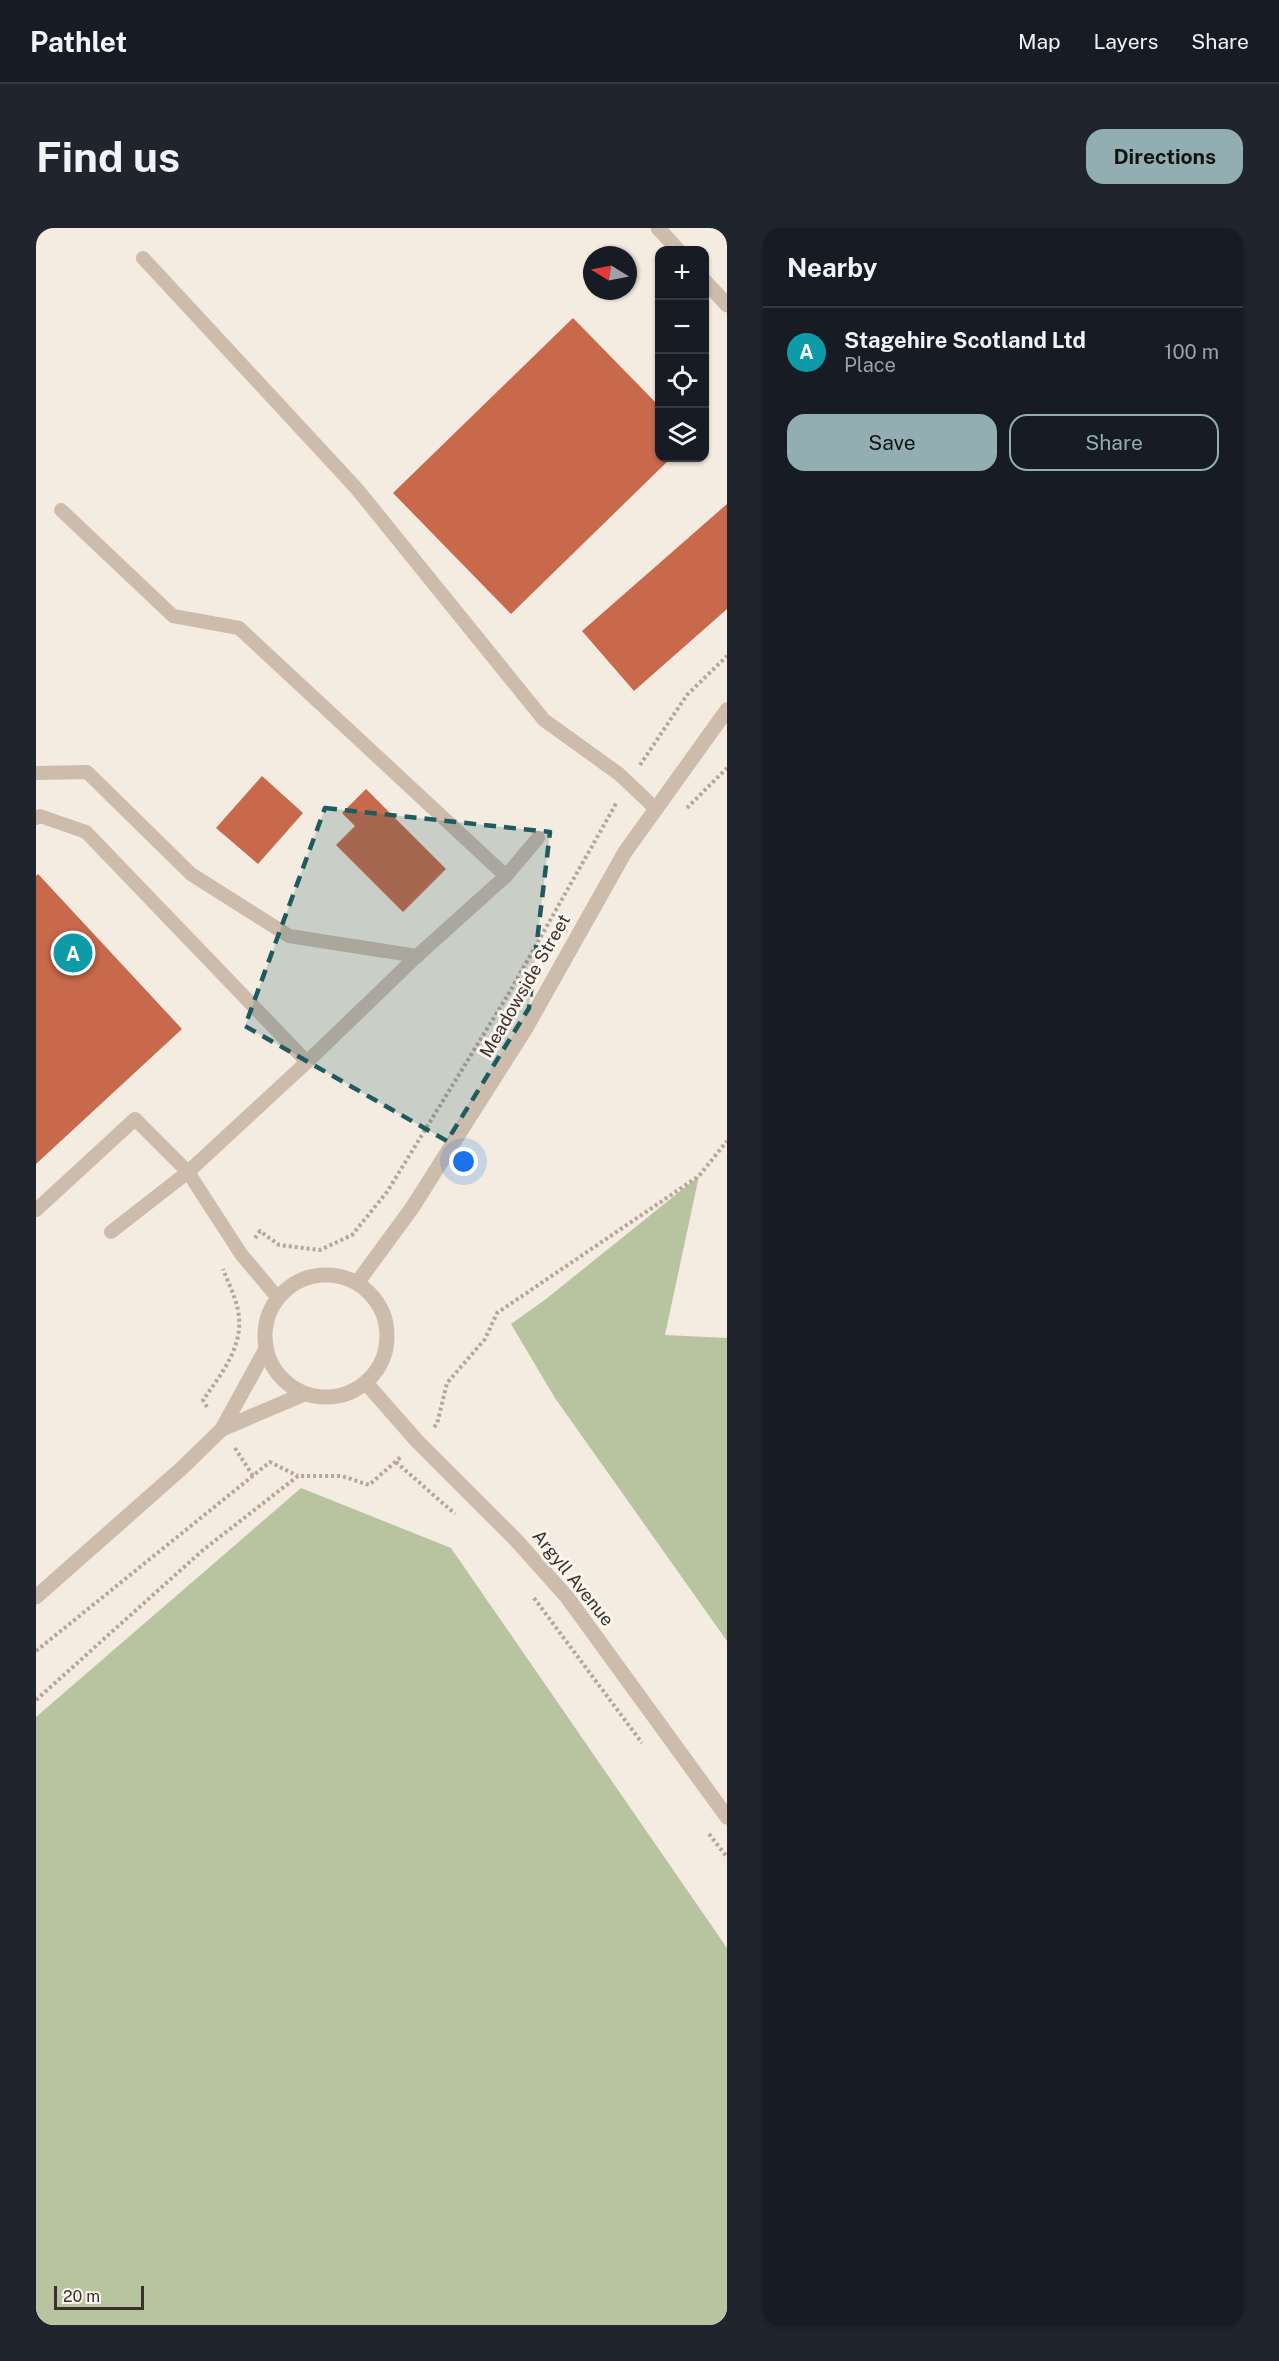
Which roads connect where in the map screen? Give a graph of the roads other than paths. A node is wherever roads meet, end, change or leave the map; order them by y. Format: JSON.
{"nodes":[{"id":1,"x":658,"y":228,"type":"edge"},
{"id":2,"x":674,"y":246,"type":"edge"},
{"id":3,"x":143,"y":258,"type":"dead end"},
{"id":4,"x":709,"y":285,"type":"edge"},
{"id":5,"x":727,"y":305,"type":"edge"},
{"id":6,"x":61,"y":510,"type":"dead end"},
{"id":7,"x":727,"y":710,"type":"edge"},
{"id":8,"x":36,"y":773,"type":"edge"},
{"id":9,"x":656,"y":809,"type":"junction"},
{"id":10,"x":36,"y":818,"type":"edge"},
{"id":11,"x":538,"y":838,"type":"dead end"},
{"id":12,"x":506,"y":876,"type":"junction"},
{"id":13,"x":417,"y":956,"type":"junction"},
{"id":14,"x":307,"y":1062,"type":"junction"},
{"id":15,"x":188,"y":1172,"type":"junction"},
{"id":16,"x":36,"y":1210,"type":"edge"},
{"id":17,"x":111,"y":1232,"type":"dead end"},
{"id":18,"x":357,"y":1283,"type":"junction"},
{"id":19,"x":278,"y":1298,"type":"junction"},
{"id":20,"x":266,"y":1349,"type":"junction"},
{"id":21,"x":366,"y":1383,"type":"junction"},
{"id":22,"x":304,"y":1394,"type":"junction"},
{"id":23,"x":222,"y":1429,"type":"junction"},
{"id":24,"x":36,"y":1597,"type":"edge"},
{"id":25,"x":727,"y":1817,"type":"edge"}],
"edges":[{"from":1,"to":2,"type":"street"},
{"from":3,"to":9,"type":"lane"},
{"from":4,"to":5,"type":"street"},
{"from":6,"to":12,"type":"lane"},
{"from":7,"to":9,"type":"street","name":"Meadowside Street"},
{"from":8,"to":13,"type":"lane"},
{"from":9,"to":18,"type":"street","name":"Meadowside Street"},
{"from":10,"to":14,"type":"lane"},
{"from":11,"to":12,"type":"lane"},
{"from":12,"to":13,"type":"lane"},
{"from":13,"to":14,"type":"lane"},
{"from":14,"to":15,"type":"lane"},
{"from":15,"to":16,"type":"lane"},
{"from":15,"to":17,"type":"lane"},
{"from":15,"to":19,"type":"lane"},
{"from":18,"to":19,"type":"street"},
{"from":18,"to":21,"type":"street"},
{"from":19,"to":20,"type":"street"},
{"from":20,"to":22,"type":"street"},
{"from":20,"to":23,"type":"street"},
{"from":21,"to":22,"type":"street"},
{"from":21,"to":25,"type":"street","name":"Argyll Avenue"},
{"from":22,"to":23,"type":"street"},
{"from":23,"to":24,"type":"street"}]}
